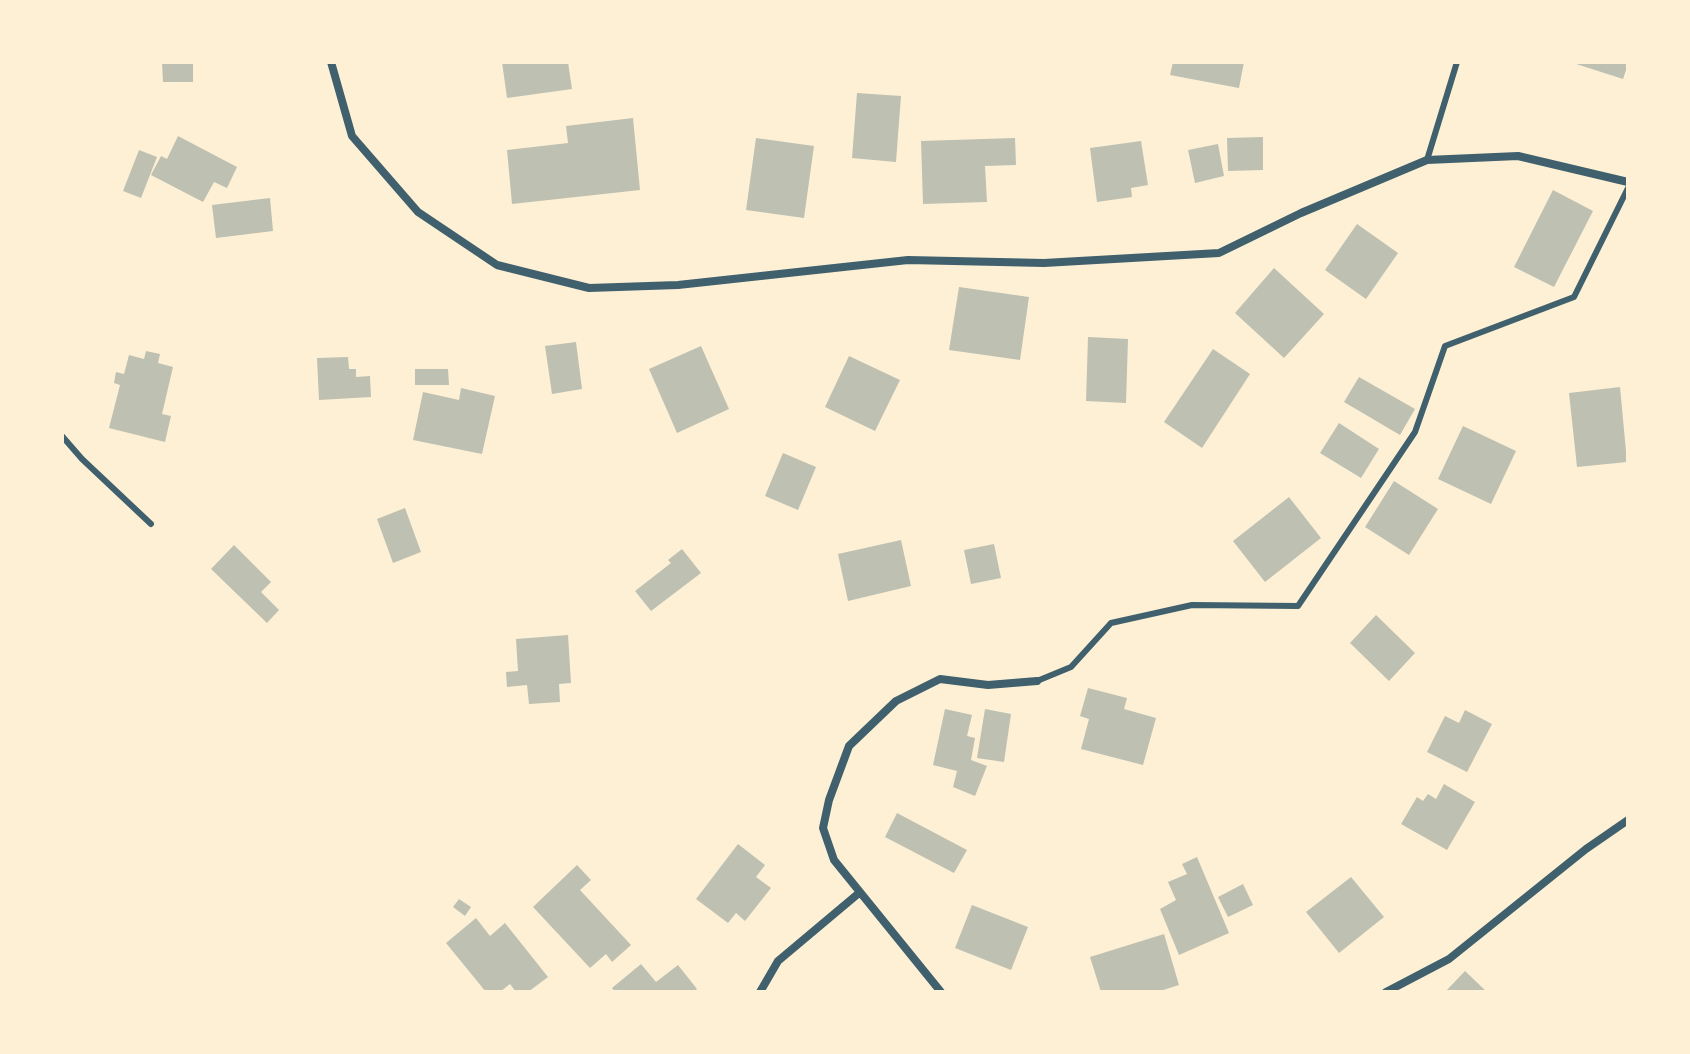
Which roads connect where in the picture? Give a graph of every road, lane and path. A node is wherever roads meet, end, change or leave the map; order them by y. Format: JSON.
{"nodes":[{"id":1,"x":331,"y":62,"type":"edge"},
{"id":2,"x":1457,"y":62,"type":"edge"},
{"id":3,"x":1427,"y":160,"type":"junction"},
{"id":4,"x":1628,"y":185,"type":"edge"},
{"id":5,"x":62,"y":436,"type":"edge"},
{"id":6,"x":151,"y":524,"type":"dead end"},
{"id":7,"x":1037,"y":681,"type":"joint"},
{"id":8,"x":1628,"y":820,"type":"edge"},
{"id":9,"x":859,"y":893,"type":"junction"},
{"id":10,"x":760,"y":992,"type":"edge"},
{"id":11,"x":941,"y":992,"type":"edge"},
{"id":12,"x":1386,"y":992,"type":"edge"}],
"edges":[{"from":1,"to":3,"type":"street"},
{"from":2,"to":3,"type":"lane"},
{"from":3,"to":4,"type":"street"},
{"from":4,"to":7,"type":"lane"},
{"from":5,"to":6,"type":"lane"},
{"from":7,"to":9,"type":"street"},
{"from":8,"to":12,"type":"street"},
{"from":9,"to":10,"type":"street"},
{"from":9,"to":11,"type":"street"}]}
